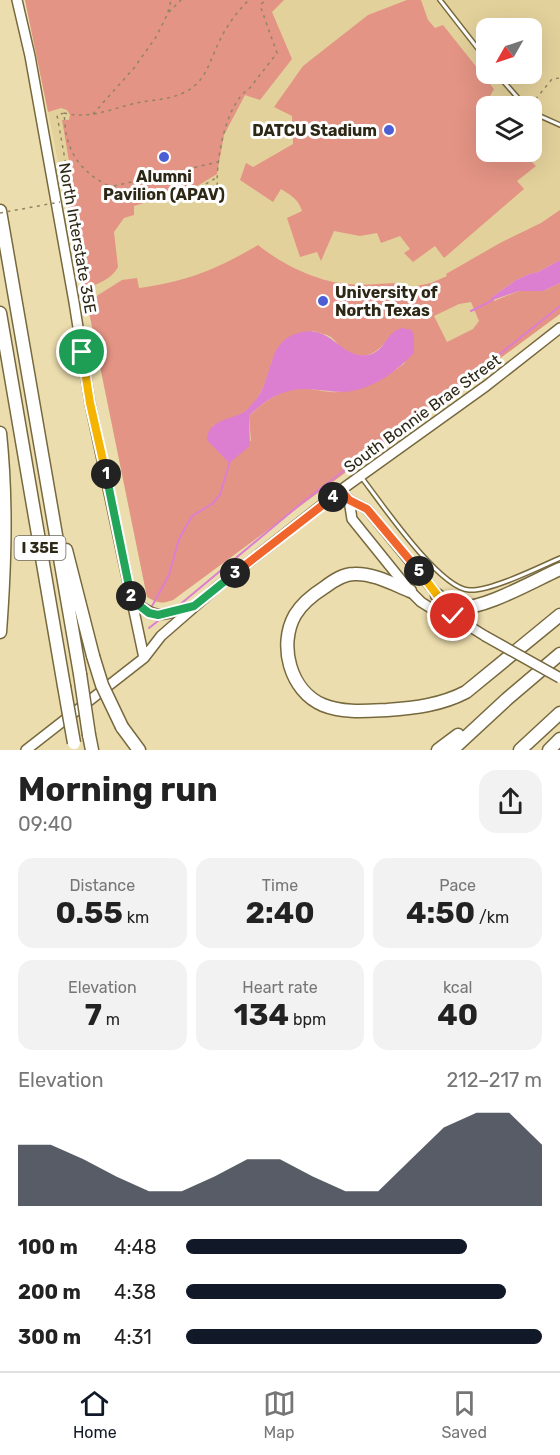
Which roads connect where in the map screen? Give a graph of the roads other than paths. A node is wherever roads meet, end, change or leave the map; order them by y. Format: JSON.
{"nodes":[{"id":1,"x":17,"y":0,"type":"edge"},
{"id":2,"x":440,"y":0,"type":"edge"},
{"id":3,"x":476,"y":46,"type":"edge"},
{"id":4,"x":506,"y":84,"type":"edge"},
{"id":5,"x":518,"y":96,"type":"edge"},
{"id":6,"x":542,"y":117,"type":"edge"},
{"id":7,"x":560,"y":125,"type":"edge"},
{"id":8,"x":0,"y":212,"type":"edge"},
{"id":9,"x":0,"y":313,"type":"edge"},
{"id":10,"x":560,"y":328,"type":"edge"},
{"id":11,"x":0,"y":433,"type":"edge"},
{"id":12,"x":40,"y":441,"type":"junction"},
{"id":13,"x":22,"y":443,"type":"junction"},
{"id":14,"x":24,"y":475,"type":"dead end"},
{"id":15,"x":361,"y":476,"type":"junction"},
{"id":16,"x":341,"y":490,"type":"junction"},
{"id":17,"x":349,"y":500,"type":"junction"},
{"id":18,"x":560,"y":558,"type":"edge"},
{"id":19,"x":560,"y":569,"type":"edge"},
{"id":20,"x":410,"y":591,"type":"junction"},
{"id":21,"x":437,"y":595,"type":"junction"},
{"id":22,"x":132,"y":600,"type":"junction"},
{"id":23,"x":194,"y":606,"type":"junction"},
{"id":24,"x":560,"y":615,"type":"edge"},
{"id":25,"x":453,"y":616,"type":"junction"},
{"id":26,"x":0,"y":632,"type":"edge"},
{"id":27,"x":560,"y":654,"type":"edge"},
{"id":28,"x":144,"y":658,"type":"junction"},
{"id":29,"x":560,"y":678,"type":"edge"},
{"id":30,"x":507,"y":699,"type":"junction"},
{"id":31,"x":560,"y":713,"type":"edge"},
{"id":32,"x":560,"y":739,"type":"edge"},
{"id":33,"x":74,"y":747,"type":"edge"},
{"id":34,"x":26,"y":750,"type":"edge"},
{"id":35,"x":92,"y":750,"type":"edge"},
{"id":36,"x":139,"y":750,"type":"edge"},
{"id":37,"x":438,"y":750,"type":"edge"},
{"id":38,"x":452,"y":750,"type":"edge"},
{"id":39,"x":520,"y":750,"type":"edge"},
{"id":40,"x":549,"y":750,"type":"edge"}],
"edges":[{"from":1,"to":22,"type":"main road","name":"North Interstate 35E"},
{"from":2,"to":3,"type":"lane"},
{"from":4,"to":5,"type":"lane"},
{"from":6,"to":7,"type":"lane"},
{"from":8,"to":12,"type":"highway","number":"I 35E"},
{"from":9,"to":13,"type":"highway","number":"I 35E"},
{"from":10,"to":15,"type":"main road","name":"South Bonnie Brae Street"},
{"from":11,"to":26,"type":"highway"},
{"from":12,"to":35,"type":"highway","number":"I 35E","bridge":true},
{"from":12,"to":36,"type":"highway","bridge":true},
{"from":13,"to":14,"type":"highway"},
{"from":13,"to":33,"type":"highway","number":"I 35E","bridge":true},
{"from":15,"to":16,"type":"main road","name":"South Bonnie Brae Street"},
{"from":15,"to":18,"type":"lane"},
{"from":16,"to":17,"type":"main road"},
{"from":16,"to":23,"type":"main road","name":"South Bonnie Brae Street"},
{"from":17,"to":20,"type":"main road"},
{"from":17,"to":21,"type":"main road"},
{"from":19,"to":21,"type":"highway"},
{"from":20,"to":24,"type":"highway"},
{"from":20,"to":25,"type":"main road"},
{"from":21,"to":25,"type":"main road"},
{"from":22,"to":23,"type":"main road"},
{"from":22,"to":28,"type":"main road","name":"North Interstate 35E"},
{"from":23,"to":28,"type":"main road","name":"South Bonnie Brae Street"},
{"from":25,"to":29,"type":"main road","bridge":true},
{"from":27,"to":30,"type":"highway"},
{"from":28,"to":34,"type":"main road","name":"South Bonnie Brae Street"},
{"from":30,"to":37,"type":"highway"},
{"from":30,"to":38,"type":"highway"},
{"from":31,"to":39,"type":"highway"},
{"from":32,"to":40,"type":"highway"}]}
